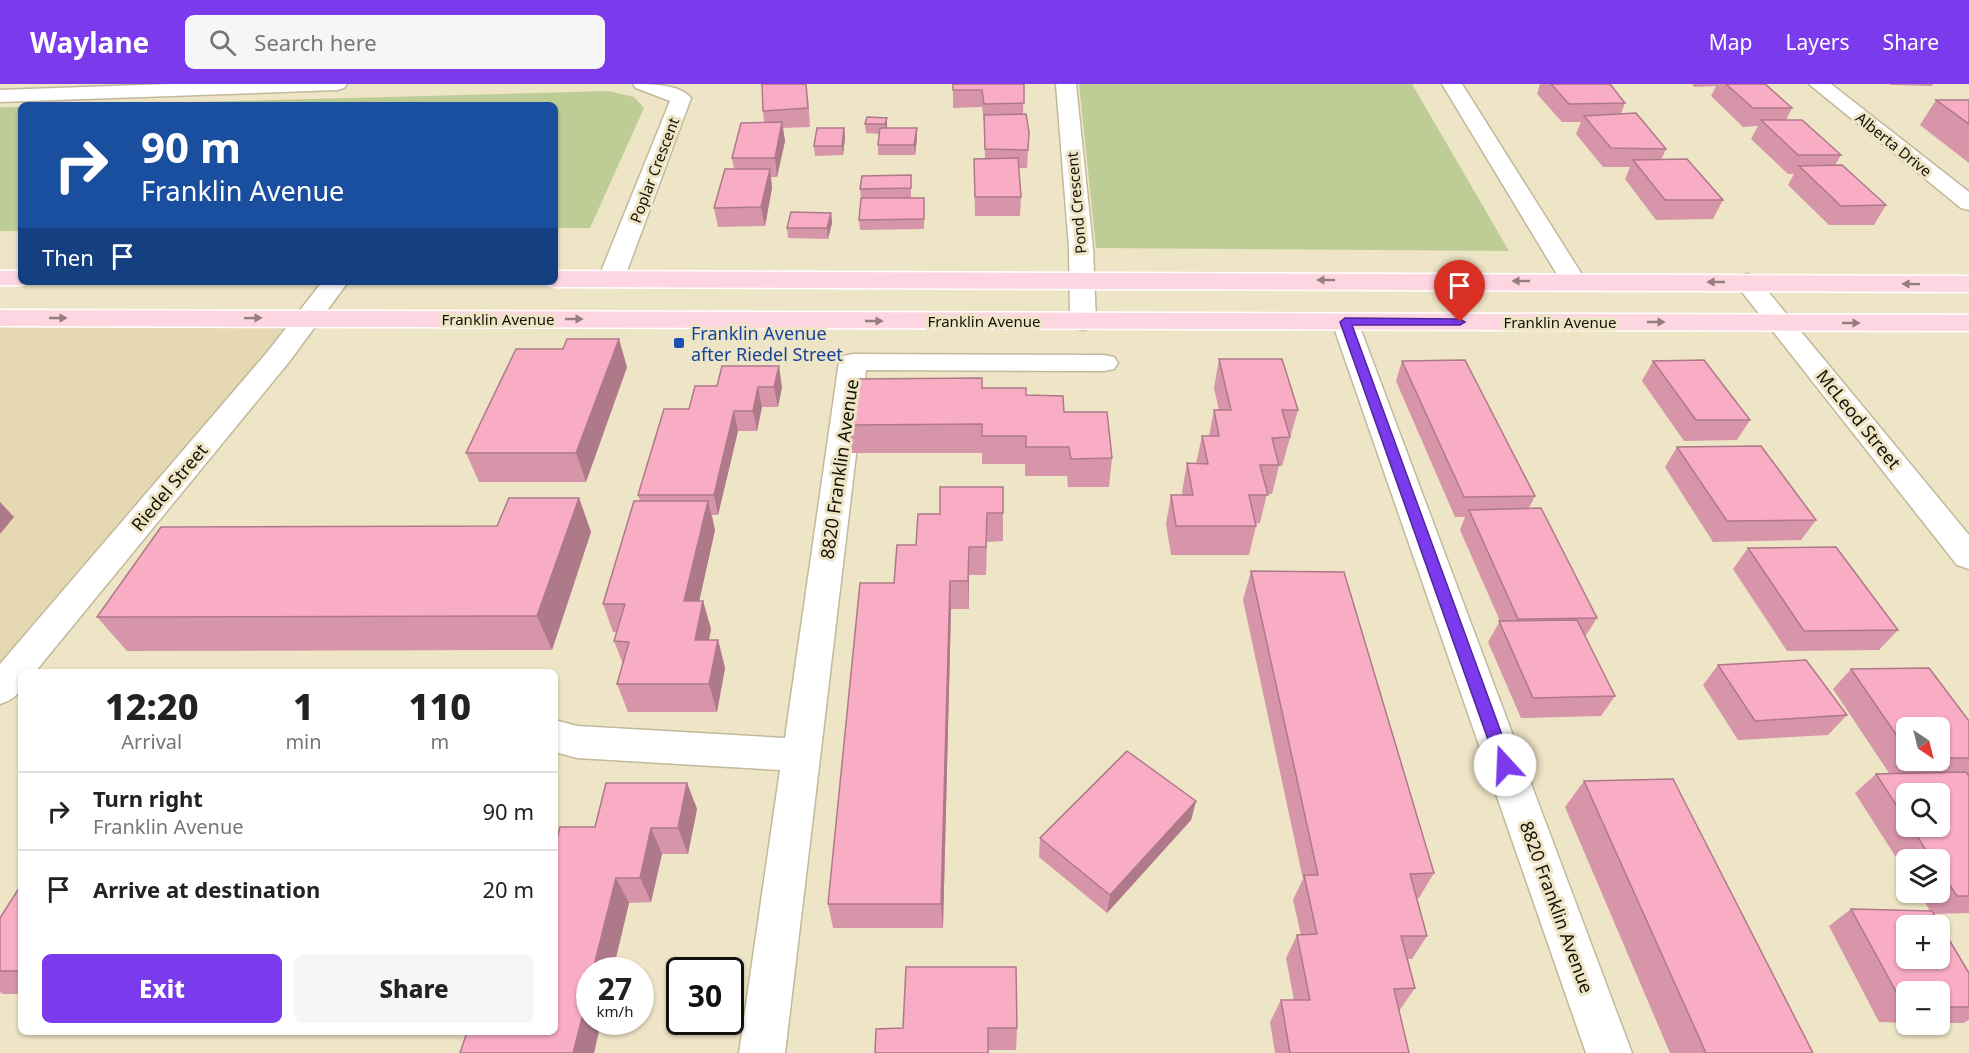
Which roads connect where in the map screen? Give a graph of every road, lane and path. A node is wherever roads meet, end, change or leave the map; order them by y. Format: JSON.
{"nodes":[{"id":1,"x":337,"y":84,"type":"edge"},
{"id":2,"x":643,"y":84,"type":"edge"},
{"id":3,"x":1066,"y":84,"type":"edge"},
{"id":4,"x":1452,"y":84,"type":"edge"},
{"id":5,"x":1819,"y":84,"type":"edge"},
{"id":6,"x":0,"y":96,"type":"edge"},
{"id":7,"x":1969,"y":203,"type":"edge"},
{"id":8,"x":0,"y":278,"type":"edge"},
{"id":9,"x":18,"y":278,"type":"edge"},
{"id":10,"x":558,"y":279,"type":"edge"},
{"id":11,"x":611,"y":279,"type":"junction"},
{"id":12,"x":1081,"y":279,"type":"junction"},
{"id":13,"x":1573,"y":280,"type":"junction"},
{"id":14,"x":1747,"y":282,"type":"junction"},
{"id":15,"x":1969,"y":284,"type":"edge"},
{"id":16,"x":333,"y":285,"type":"edge"},
{"id":17,"x":306,"y":317,"type":"junction"},
{"id":18,"x":0,"y":318,"type":"edge"},
{"id":19,"x":1083,"y":322,"type":"junction"},
{"id":20,"x":1345,"y":322,"type":"junction"},
{"id":21,"x":1782,"y":322,"type":"junction"},
{"id":22,"x":1969,"y":323,"type":"edge"},
{"id":23,"x":1104,"y":363,"type":"dead end"},
{"id":24,"x":1969,"y":556,"type":"edge"},
{"id":25,"x":0,"y":689,"type":"edge"},
{"id":26,"x":18,"y":701,"type":"edge"},
{"id":27,"x":0,"y":702,"type":"edge"},
{"id":28,"x":558,"y":737,"type":"edge"},
{"id":29,"x":801,"y":755,"type":"junction"},
{"id":30,"x":762,"y":1053,"type":"edge"},
{"id":31,"x":1609,"y":1053,"type":"edge"}],
"edges":[{"from":1,"to":6,"type":"street"},
{"from":2,"to":11,"type":"street","name":"Poplar Crescent"},
{"from":3,"to":12,"type":"street","name":"Pond Crescent"},
{"from":4,"to":13,"type":"street"},
{"from":5,"to":7,"type":"street","name":"Alberta Drive"},
{"from":8,"to":9,"type":"main road"},
{"from":10,"to":11,"type":"main road"},
{"from":11,"to":12,"type":"main road"},
{"from":13,"to":12,"type":"main road","one_way":true},
{"from":12,"to":19,"type":"street","name":"Pond Crescent"},
{"from":14,"to":13,"type":"main road","one_way":true},
{"from":15,"to":14,"type":"main road","one_way":true},
{"from":14,"to":21,"type":"street","name":"McLeod Street"},
{"from":16,"to":17,"type":"street","name":"Riedel Street"},
{"from":18,"to":17,"type":"main road","name":"Franklin Avenue","one_way":true},
{"from":17,"to":19,"type":"main road","name":"Franklin Avenue","one_way":true},
{"from":17,"to":25,"type":"street","name":"Riedel Street"},
{"from":19,"to":20,"type":"main road","name":"Franklin Avenue"},
{"from":20,"to":21,"type":"main road","name":"Franklin Avenue","one_way":true},
{"from":20,"to":31,"type":"street","name":"8820 Franklin Avenue"},
{"from":21,"to":22,"type":"main road","name":"Franklin Avenue","one_way":true},
{"from":21,"to":24,"type":"street","name":"McLeod Street"},
{"from":23,"to":29,"type":"street","name":"8820 Franklin Avenue"},
{"from":26,"to":27,"type":"street"},
{"from":28,"to":29,"type":"street"},
{"from":29,"to":30,"type":"street","name":"8820 Franklin Avenue"}]}
